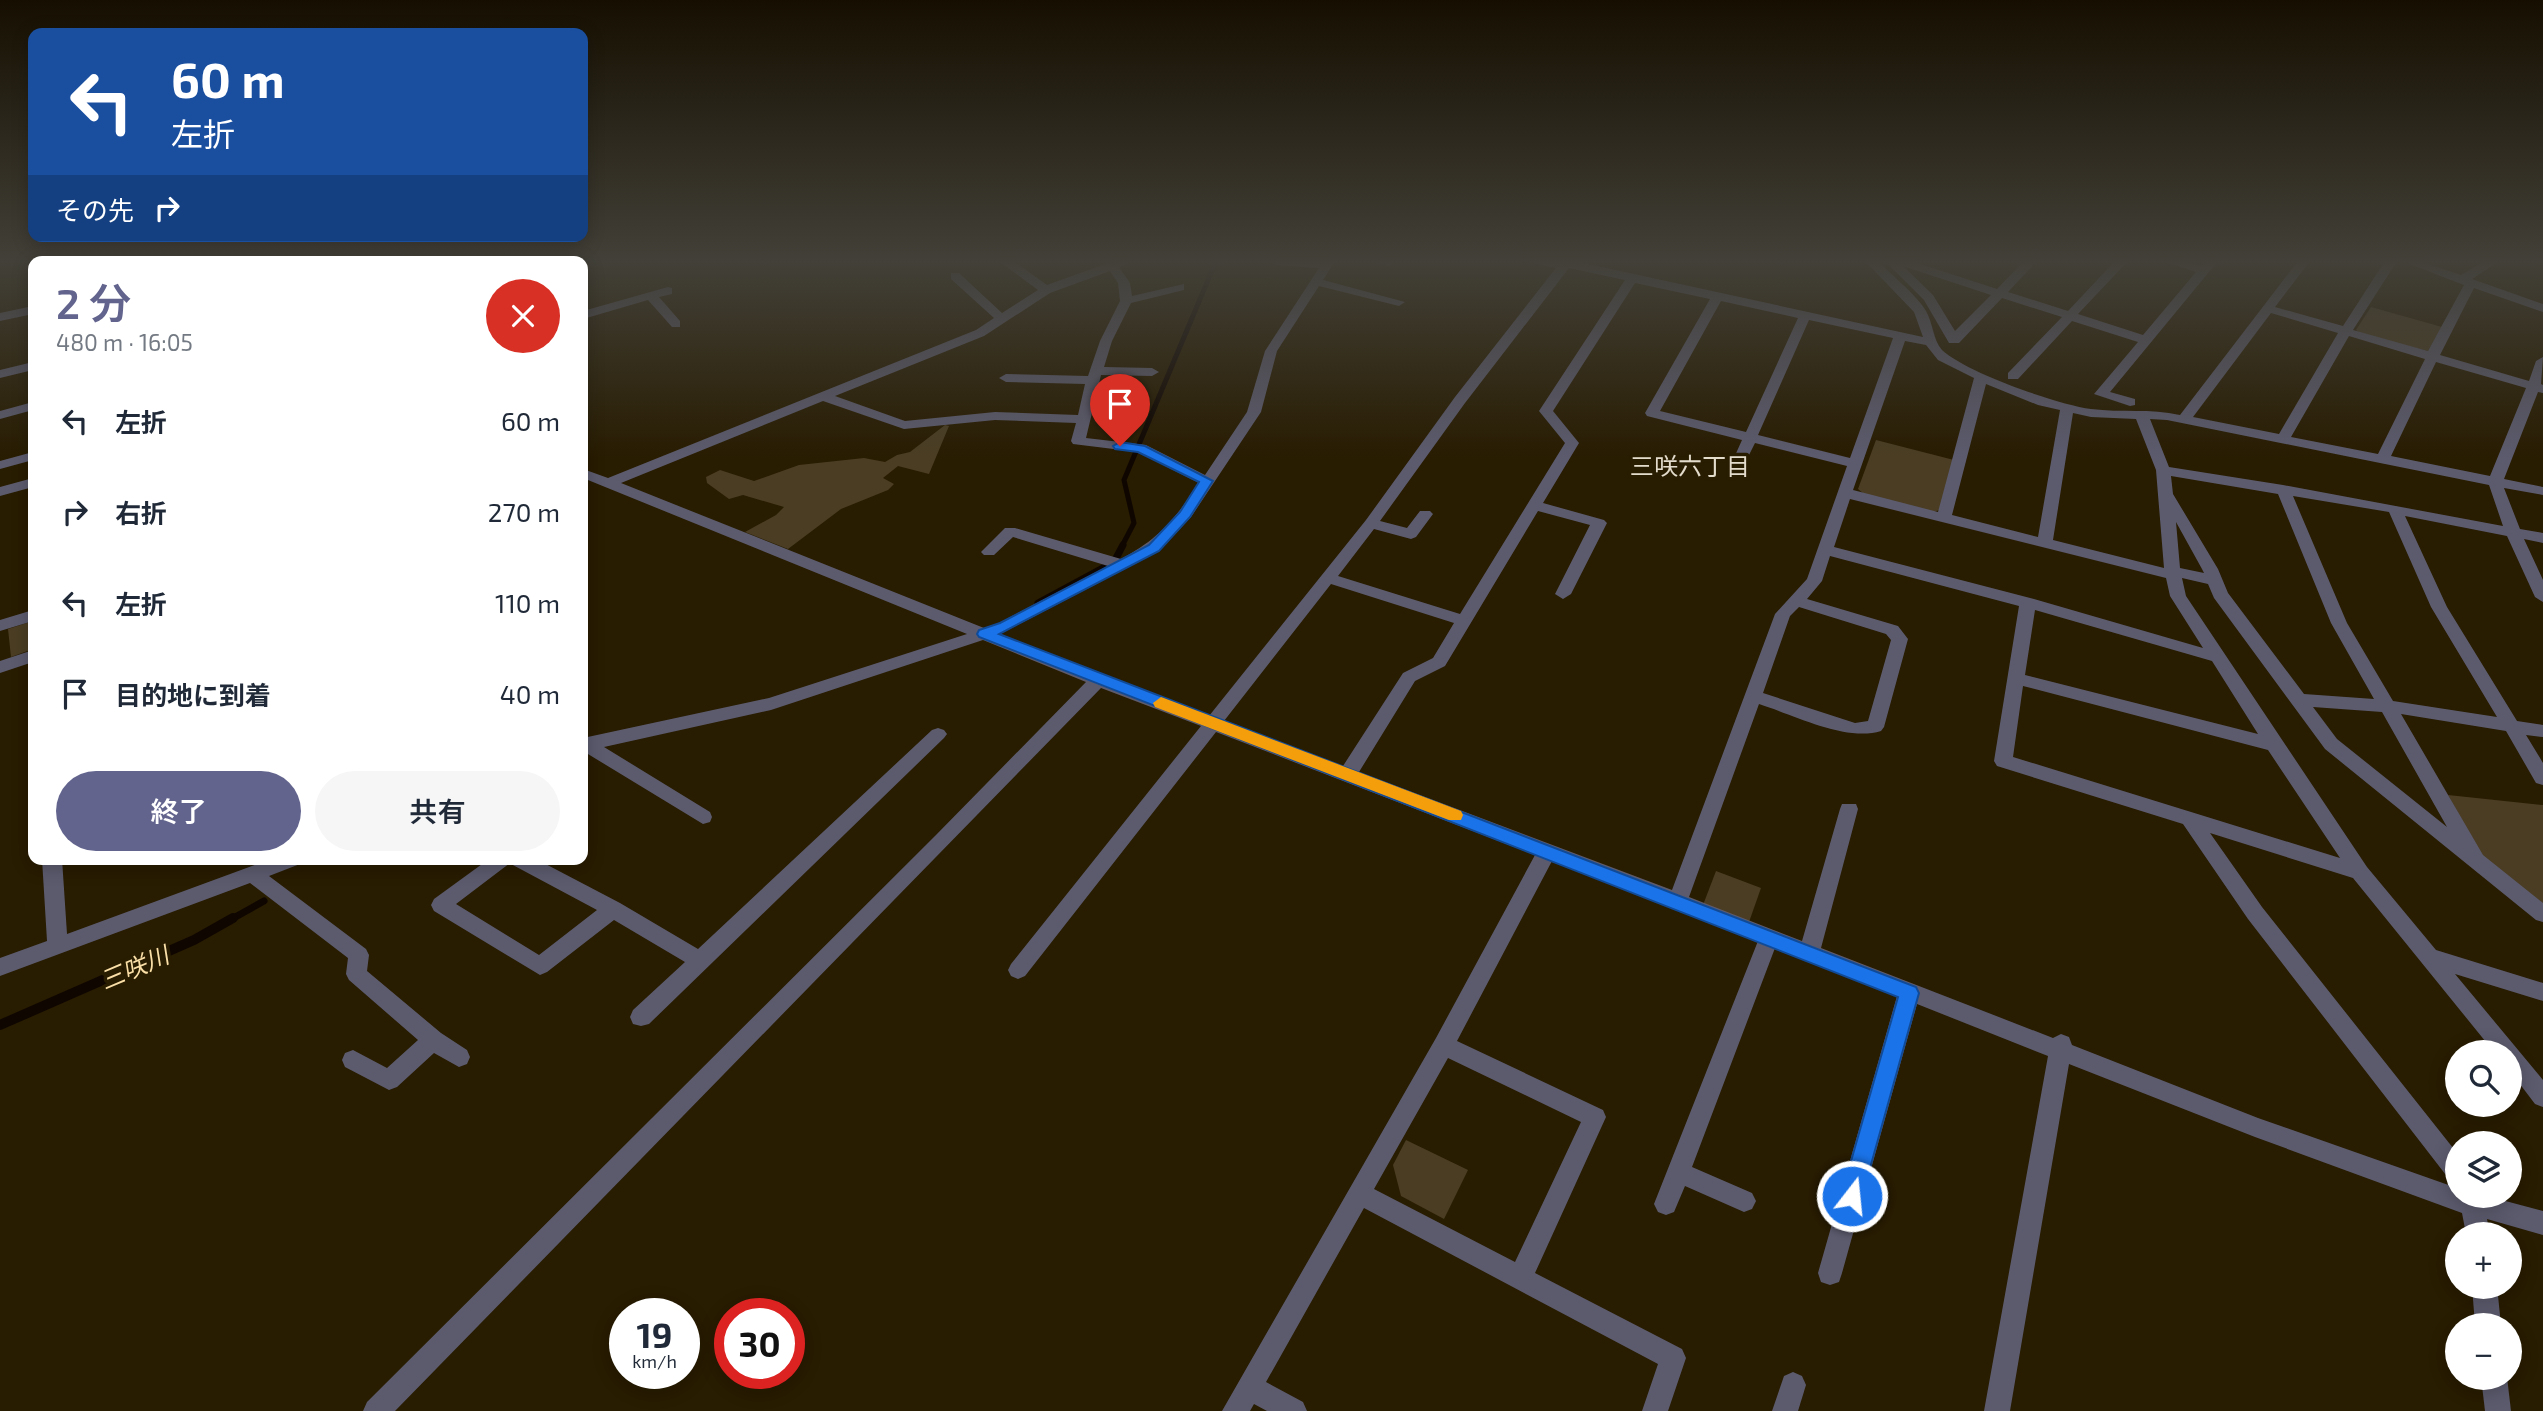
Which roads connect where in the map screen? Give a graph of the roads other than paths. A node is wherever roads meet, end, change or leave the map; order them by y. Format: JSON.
{"nodes":[{"id":1,"x":991,"y":327,"type":"edge"},
{"id":2,"x":1113,"y":327,"type":"edge"},
{"id":3,"x":1287,"y":327,"type":"edge"},
{"id":4,"x":1517,"y":327,"type":"edge"},
{"id":5,"x":1600,"y":327,"type":"edge"},
{"id":6,"x":1700,"y":327,"type":"edge"},
{"id":7,"x":1800,"y":327,"type":"edge"},
{"id":8,"x":1857,"y":327,"type":"edge"},
{"id":9,"x":1926,"y":327,"type":"edge"},
{"id":10,"x":1946,"y":327,"type":"edge"},
{"id":11,"x":1966,"y":327,"type":"edge"},
{"id":12,"x":2058,"y":327,"type":"edge"},
{"id":13,"x":2105,"y":327,"type":"edge"},
{"id":14,"x":2157,"y":327,"type":"edge"},
{"id":15,"x":2252,"y":327,"type":"edge"},
{"id":16,"x":2332,"y":327,"type":"edge"},
{"id":17,"x":2349,"y":327,"type":"edge"},
{"id":18,"x":2446,"y":327,"type":"edge"},
{"id":19,"x":2346,"y":331,"type":"junction"},
{"id":20,"x":1900,"y":336,"type":"junction"},
{"id":21,"x":2146,"y":340,"type":"junction"},
{"id":22,"x":1932,"y":343,"type":"junction"},
{"id":23,"x":2432,"y":357,"type":"junction"},
{"id":24,"x":2543,"y":361,"type":"edge"},
{"id":25,"x":28,"y":367,"type":"edge"},
{"id":26,"x":1152,"y":372,"type":"dead end"},
{"id":27,"x":0,"y":374,"type":"edge"},
{"id":28,"x":1095,"y":375,"type":"junction"},
{"id":29,"x":2013,"y":376,"type":"dead end"},
{"id":30,"x":1006,"y":377,"type":"dead end"},
{"id":31,"x":1981,"y":377,"type":"junction"},
{"id":32,"x":2538,"y":388,"type":"edge"},
{"id":33,"x":824,"y":397,"type":"junction"},
{"id":34,"x":28,"y":407,"type":"edge"},
{"id":35,"x":2067,"y":408,"type":"junction"},
{"id":36,"x":2135,"y":408,"type":"junction"},
{"id":37,"x":0,"y":415,"type":"edge"},
{"id":38,"x":1084,"y":419,"type":"junction"},
{"id":39,"x":2184,"y":419,"type":"junction"},
{"id":40,"x":1750,"y":438,"type":"junction"},
{"id":41,"x":2282,"y":440,"type":"junction"},
{"id":42,"x":28,"y":457,"type":"edge"},
{"id":43,"x":2383,"y":459,"type":"junction"},
{"id":44,"x":1740,"y":460,"type":"dead end"},
{"id":45,"x":1857,"y":464,"type":"junction"},
{"id":46,"x":0,"y":465,"type":"edge"},
{"id":47,"x":2164,"y":470,"type":"junction"},
{"id":48,"x":588,"y":475,"type":"edge"},
{"id":49,"x":1206,"y":481,"type":"junction"},
{"id":50,"x":2495,"y":482,"type":"junction"},
{"id":51,"x":608,"y":483,"type":"junction"},
{"id":52,"x":28,"y":484,"type":"edge"},
{"id":53,"x":2283,"y":489,"type":"junction"},
{"id":54,"x":2543,"y":491,"type":"edge"},
{"id":55,"x":0,"y":492,"type":"edge"},
{"id":56,"x":1846,"y":493,"type":"junction"},
{"id":57,"x":2167,"y":495,"type":"junction"},
{"id":58,"x":1534,"y":505,"type":"junction"},
{"id":59,"x":2395,"y":509,"type":"junction"},
{"id":60,"x":1425,"y":514,"type":"dead end"},
{"id":61,"x":1944,"y":517,"type":"junction"},
{"id":62,"x":1371,"y":523,"type":"junction"},
{"id":63,"x":2512,"y":531,"type":"junction"},
{"id":64,"x":2543,"y":538,"type":"edge"},
{"id":65,"x":2045,"y":543,"type":"junction"},
{"id":66,"x":1825,"y":550,"type":"junction"},
{"id":67,"x":989,"y":552,"type":"dead end"},
{"id":68,"x":1123,"y":565,"type":"junction"},
{"id":69,"x":2173,"y":573,"type":"junction"},
{"id":70,"x":1328,"y":578,"type":"junction"},
{"id":71,"x":2215,"y":581,"type":"junction"},
{"id":72,"x":1563,"y":594,"type":"dead end"},
{"id":73,"x":2542,"y":594,"type":"edge"},
{"id":74,"x":1797,"y":601,"type":"junction"},
{"id":75,"x":2028,"y":603,"type":"junction"},
{"id":76,"x":28,"y":617,"type":"edge"},
{"id":77,"x":1464,"y":621,"type":"junction"},
{"id":78,"x":0,"y":626,"type":"edge"},
{"id":79,"x":984,"y":634,"type":"junction"},
{"id":80,"x":2217,"y":657,"type":"junction"},
{"id":81,"x":28,"y":658,"type":"edge"},
{"id":82,"x":0,"y":667,"type":"edge"},
{"id":83,"x":2018,"y":679,"type":"junction"},
{"id":84,"x":1098,"y":680,"type":"junction"},
{"id":85,"x":1752,"y":696,"type":"junction"},
{"id":86,"x":2299,"y":700,"type":"junction"},
{"id":87,"x":2387,"y":706,"type":"junction"},
{"id":88,"x":1215,"y":723,"type":"junction"},
{"id":89,"x":2509,"y":724,"type":"junction"},
{"id":90,"x":2543,"y":731,"type":"edge"},
{"id":91,"x":939,"y":734,"type":"dead end"},
{"id":92,"x":588,"y":743,"type":"edge"},
{"id":93,"x":588,"y":746,"type":"edge"},
{"id":94,"x":2274,"y":746,"type":"junction"},
{"id":95,"x":1348,"y":774,"type":"junction"},
{"id":96,"x":2543,"y":778,"type":"edge"},
{"id":97,"x":1849,"y":809,"type":"dead end"},
{"id":98,"x":703,"y":817,"type":"dead end"},
{"id":99,"x":2190,"y":819,"type":"junction"},
{"id":100,"x":1546,"y":850,"type":"junction"},
{"id":101,"x":52,"y":865,"type":"edge"},
{"id":102,"x":277,"y":865,"type":"edge"},
{"id":103,"x":495,"y":865,"type":"edge"},
{"id":104,"x":529,"y":865,"type":"edge"},
{"id":105,"x":2479,"y":865,"type":"junction"},
{"id":106,"x":2360,"y":872,"type":"junction"},
{"id":107,"x":252,"y":874,"type":"junction"},
{"id":108,"x":1678,"y":901,"type":"junction"},
{"id":109,"x":613,"y":909,"type":"junction"},
{"id":110,"x":2543,"y":914,"type":"edge"},
{"id":111,"x":1769,"y":939,"type":"junction"},
{"id":112,"x":58,"y":946,"type":"junction"},
{"id":113,"x":1809,"y":953,"type":"junction"},
{"id":114,"x":2430,"y":957,"type":"junction"},
{"id":115,"x":700,"y":961,"type":"junction"},
{"id":116,"x":0,"y":967,"type":"edge"},
{"id":117,"x":1018,"y":970,"type":"dead end"},
{"id":118,"x":2543,"y":992,"type":"edge"},
{"id":119,"x":1909,"y":993,"type":"junction"},
{"id":120,"x":641,"y":1017,"type":"dead end"},
{"id":121,"x":433,"y":1040,"type":"junction"},
{"id":122,"x":2497,"y":1040,"type":"edge"},
{"id":123,"x":1444,"y":1045,"type":"junction"},
{"id":124,"x":2060,"y":1048,"type":"junction"},
{"id":125,"x":459,"y":1057,"type":"dead end"},
{"id":126,"x":353,"y":1060,"type":"dead end"},
{"id":127,"x":2522,"y":1071,"type":"edge"},
{"id":128,"x":2543,"y":1097,"type":"edge"},
{"id":129,"x":2445,"y":1156,"type":"edge"},
{"id":130,"x":1678,"y":1172,"type":"junction"},
{"id":131,"x":1358,"y":1193,"type":"junction"},
{"id":132,"x":2445,"y":1196,"type":"edge"},
{"id":133,"x":1744,"y":1201,"type":"dead end"},
{"id":134,"x":1666,"y":1204,"type":"dead end"},
{"id":135,"x":2499,"y":1208,"type":"edge"},
{"id":136,"x":2543,"y":1223,"type":"edge"},
{"id":137,"x":1830,"y":1273,"type":"dead end"},
{"id":138,"x":1520,"y":1278,"type":"junction"},
{"id":139,"x":1793,"y":1385,"type":"dead end"},
{"id":140,"x":1249,"y":1387,"type":"junction"},
{"id":141,"x":2496,"y":1390,"type":"edge"},
{"id":142,"x":376,"y":1411,"type":"edge"},
{"id":143,"x":1235,"y":1411,"type":"edge"},
{"id":144,"x":1294,"y":1411,"type":"edge"},
{"id":145,"x":1655,"y":1411,"type":"edge"},
{"id":146,"x":1785,"y":1411,"type":"edge"},
{"id":147,"x":1997,"y":1411,"type":"edge"},
{"id":148,"x":2498,"y":1411,"type":"edge"}],
"edges":[{"from":1,"to":33,"type":"street"},
{"from":2,"to":28,"type":"street"},
{"from":3,"to":49,"type":"street"},
{"from":4,"to":62,"type":"street"},
{"from":5,"to":58,"type":"street"},
{"from":6,"to":40,"type":"street"},
{"from":7,"to":40,"type":"street"},
{"from":8,"to":20,"type":"street"},
{"from":9,"to":22,"type":"street"},
{"from":10,"to":11,"type":"street"},
{"from":12,"to":29,"type":"street"},
{"from":13,"to":21,"type":"street"},
{"from":14,"to":21,"type":"street"},
{"from":15,"to":39,"type":"street"},
{"from":16,"to":19,"type":"street"},
{"from":17,"to":19,"type":"street"},
{"from":18,"to":23,"type":"street"},
{"from":19,"to":23,"type":"street"},
{"from":19,"to":41,"type":"street"},
{"from":20,"to":22,"type":"street"},
{"from":20,"to":45,"type":"street"},
{"from":21,"to":36,"type":"street"},
{"from":22,"to":31,"type":"street"},
{"from":23,"to":32,"type":"street"},
{"from":23,"to":43,"type":"street"},
{"from":24,"to":32,"type":"street"},
{"from":25,"to":27,"type":"street"},
{"from":26,"to":28,"type":"street"},
{"from":28,"to":30,"type":"street"},
{"from":28,"to":38,"type":"street"},
{"from":31,"to":35,"type":"street"},
{"from":31,"to":61,"type":"street"},
{"from":32,"to":50,"type":"street"},
{"from":33,"to":38,"type":"street"},
{"from":33,"to":51,"type":"street"},
{"from":34,"to":37,"type":"street"},
{"from":35,"to":36,"type":"street"},
{"from":35,"to":65,"type":"street"},
{"from":36,"to":39,"type":"street"},
{"from":36,"to":47,"type":"street"},
{"from":38,"to":49,"type":"street"},
{"from":39,"to":41,"type":"street"},
{"from":40,"to":44,"type":"street"},
{"from":40,"to":45,"type":"street"},
{"from":41,"to":43,"type":"street"},
{"from":42,"to":46,"type":"street"},
{"from":43,"to":50,"type":"street"},
{"from":45,"to":56,"type":"street"},
{"from":47,"to":53,"type":"street"},
{"from":47,"to":57,"type":"street"},
{"from":48,"to":51,"type":"street"},
{"from":49,"to":68,"type":"street"},
{"from":50,"to":54,"type":"street"},
{"from":50,"to":63,"type":"street"},
{"from":51,"to":79,"type":"street"},
{"from":52,"to":55,"type":"street"},
{"from":53,"to":59,"type":"street"},
{"from":53,"to":87,"type":"street"},
{"from":56,"to":61,"type":"street"},
{"from":56,"to":66,"type":"street"},
{"from":57,"to":69,"type":"street"},
{"from":57,"to":71,"type":"street"},
{"from":58,"to":72,"type":"street"},
{"from":58,"to":77,"type":"street"},
{"from":59,"to":63,"type":"street"},
{"from":59,"to":89,"type":"street"},
{"from":60,"to":62,"type":"street"},
{"from":61,"to":65,"type":"street"},
{"from":62,"to":70,"type":"street"},
{"from":63,"to":64,"type":"street"},
{"from":63,"to":73,"type":"street"},
{"from":65,"to":69,"type":"street"},
{"from":66,"to":74,"type":"street"},
{"from":66,"to":75,"type":"street"},
{"from":67,"to":68,"type":"street"},
{"from":68,"to":79,"type":"street"},
{"from":69,"to":71,"type":"street"},
{"from":69,"to":80,"type":"street"},
{"from":70,"to":77,"type":"street"},
{"from":70,"to":88,"type":"street"},
{"from":71,"to":86,"type":"street"},
{"from":74,"to":85,"type":"street"},
{"from":74,"to":85,"type":"street"},
{"from":75,"to":80,"type":"street"},
{"from":75,"to":83,"type":"street"},
{"from":76,"to":78,"type":"street"},
{"from":77,"to":95,"type":"street"},
{"from":79,"to":84,"type":"street"},
{"from":79,"to":92,"type":"street"},
{"from":80,"to":94,"type":"street"},
{"from":81,"to":82,"type":"street"},
{"from":83,"to":94,"type":"street"},
{"from":83,"to":99,"type":"street"},
{"from":84,"to":88,"type":"street"},
{"from":84,"to":142,"type":"street"},
{"from":85,"to":108,"type":"street"},
{"from":86,"to":87,"type":"street"},
{"from":86,"to":105,"type":"street"},
{"from":87,"to":89,"type":"street"},
{"from":87,"to":105,"type":"street"},
{"from":88,"to":95,"type":"street"},
{"from":88,"to":117,"type":"street"},
{"from":89,"to":90,"type":"street"},
{"from":89,"to":96,"type":"street"},
{"from":91,"to":115,"type":"street"},
{"from":93,"to":98,"type":"street"},
{"from":94,"to":106,"type":"street"},
{"from":95,"to":100,"type":"street"},
{"from":97,"to":113,"type":"street"},
{"from":99,"to":106,"type":"street"},
{"from":99,"to":129,"type":"street"},
{"from":100,"to":108,"type":"street"},
{"from":100,"to":123,"type":"street"},
{"from":101,"to":112,"type":"street"},
{"from":102,"to":107,"type":"street"},
{"from":103,"to":109,"type":"street"},
{"from":104,"to":109,"type":"street"},
{"from":105,"to":110,"type":"street"},
{"from":106,"to":114,"type":"street"},
{"from":107,"to":112,"type":"street"},
{"from":107,"to":121,"type":"street"},
{"from":108,"to":111,"type":"street"},
{"from":109,"to":115,"type":"street"},
{"from":111,"to":113,"type":"street"},
{"from":111,"to":130,"type":"street"},
{"from":112,"to":116,"type":"street"},
{"from":113,"to":119,"type":"street"},
{"from":114,"to":118,"type":"street"},
{"from":114,"to":122,"type":"street"},
{"from":115,"to":120,"type":"street"},
{"from":119,"to":124,"type":"street"},
{"from":119,"to":137,"type":"street"},
{"from":121,"to":125,"type":"street"},
{"from":121,"to":126,"type":"street"},
{"from":123,"to":131,"type":"street"},
{"from":123,"to":138,"type":"street"},
{"from":124,"to":132,"type":"street"},
{"from":124,"to":147,"type":"street"},
{"from":127,"to":128,"type":"street"},
{"from":130,"to":133,"type":"street"},
{"from":130,"to":134,"type":"street"},
{"from":131,"to":138,"type":"street"},
{"from":131,"to":140,"type":"street"},
{"from":135,"to":136,"type":"street"},
{"from":138,"to":145,"type":"street"},
{"from":139,"to":146,"type":"street"},
{"from":140,"to":143,"type":"street"},
{"from":140,"to":144,"type":"street"},
{"from":141,"to":148,"type":"street"}]}
